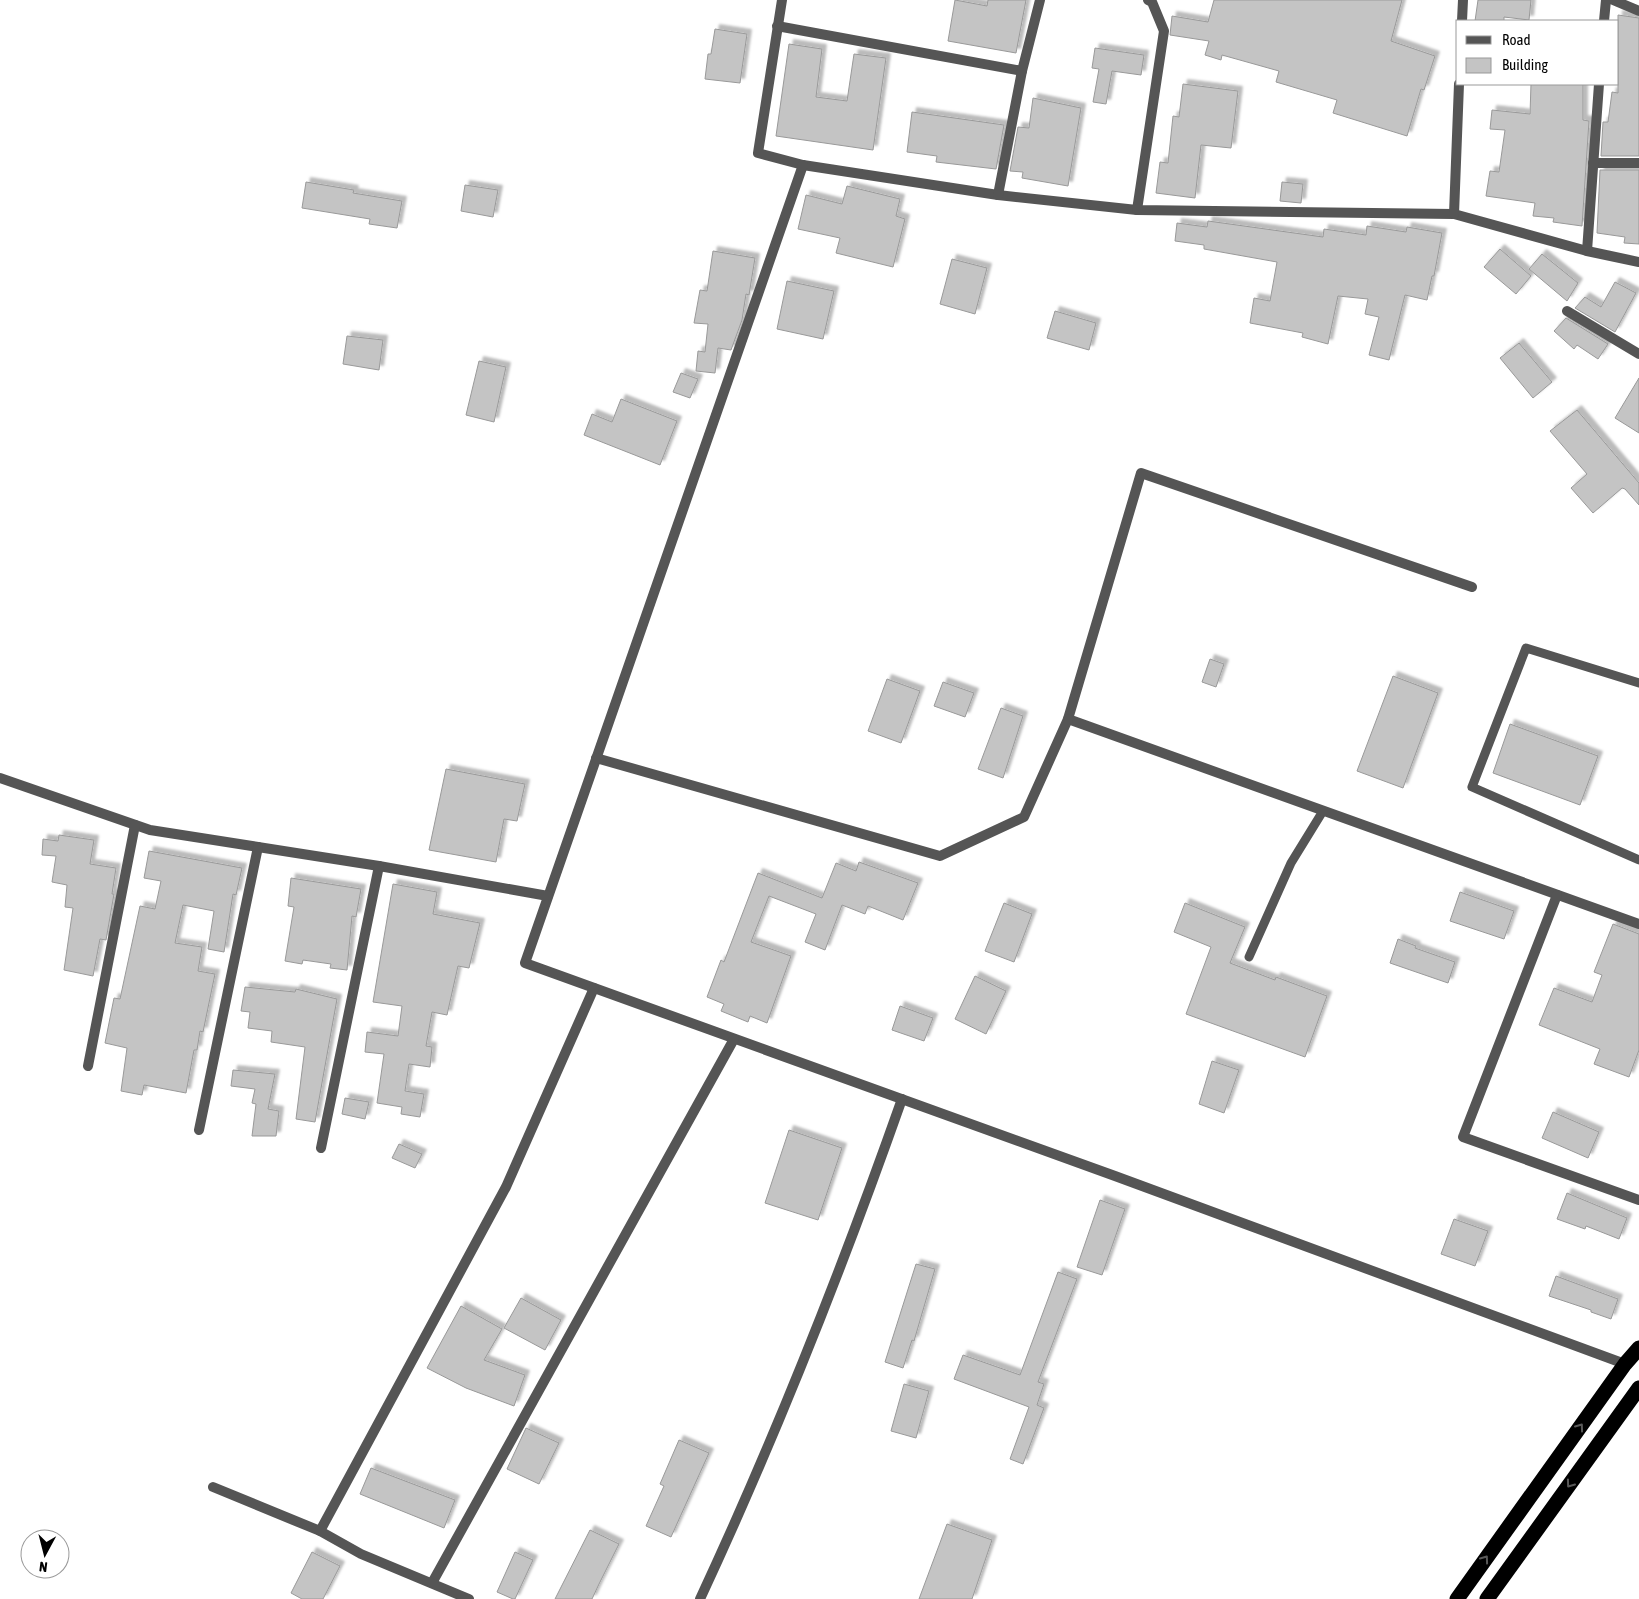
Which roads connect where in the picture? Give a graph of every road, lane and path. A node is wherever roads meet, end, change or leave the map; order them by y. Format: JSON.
{"nodes":[{"id":1,"x":782,"y":0,"type":"edge"},
{"id":2,"x":1040,"y":0,"type":"edge"},
{"id":3,"x":1148,"y":0,"type":"edge"},
{"id":4,"x":1463,"y":0,"type":"edge"},
{"id":5,"x":1606,"y":0,"type":"edge"},
{"id":6,"x":1613,"y":0,"type":"edge"},
{"id":7,"x":1639,"y":11,"type":"edge"},
{"id":8,"x":1462,"y":20,"type":"edge"},
{"id":9,"x":1604,"y":20,"type":"edge"},
{"id":10,"x":778,"y":26,"type":"junction"},
{"id":11,"x":1022,"y":71,"type":"junction"},
{"id":12,"x":1459,"y":85,"type":"edge"},
{"id":13,"x":1599,"y":85,"type":"edge"},
{"id":14,"x":1593,"y":163,"type":"junction"},
{"id":15,"x":1639,"y":163,"type":"edge"},
{"id":16,"x":803,"y":165,"type":"junction"},
{"id":17,"x":998,"y":195,"type":"junction"},
{"id":18,"x":1136,"y":210,"type":"junction"},
{"id":19,"x":1454,"y":214,"type":"junction"},
{"id":20,"x":1588,"y":251,"type":"junction"},
{"id":21,"x":1639,"y":262,"type":"edge"},
{"id":22,"x":1567,"y":311,"type":"dead end"},
{"id":23,"x":1639,"y":354,"type":"edge"},
{"id":24,"x":1472,"y":587,"type":"dead end"},
{"id":25,"x":1639,"y":683,"type":"edge"},
{"id":26,"x":1068,"y":719,"type":"junction"},
{"id":27,"x":596,"y":758,"type":"junction"},
{"id":28,"x":0,"y":778,"type":"edge"},
{"id":29,"x":1323,"y":810,"type":"junction"},
{"id":30,"x":135,"y":825,"type":"junction"},
{"id":31,"x":258,"y":847,"type":"junction"},
{"id":32,"x":1639,"y":860,"type":"edge"},
{"id":33,"x":379,"y":866,"type":"junction"},
{"id":34,"x":1557,"y":895,"type":"junction"},
{"id":35,"x":548,"y":896,"type":"junction"},
{"id":36,"x":1639,"y":924,"type":"edge"},
{"id":37,"x":1249,"y":957,"type":"dead end"},
{"id":38,"x":594,"y":988,"type":"junction"},
{"id":39,"x":734,"y":1039,"type":"junction"},
{"id":40,"x":88,"y":1066,"type":"dead end"},
{"id":41,"x":902,"y":1099,"type":"junction"},
{"id":42,"x":198,"y":1130,"type":"dead end"},
{"id":43,"x":321,"y":1148,"type":"dead end"},
{"id":44,"x":1639,"y":1200,"type":"edge"},
{"id":45,"x":1639,"y":1348,"type":"edge"},
{"id":46,"x":1625,"y":1364,"type":"junction"},
{"id":47,"x":1639,"y":1388,"type":"edge"},
{"id":48,"x":213,"y":1488,"type":"dead end"},
{"id":49,"x":320,"y":1531,"type":"junction"},
{"id":50,"x":432,"y":1583,"type":"junction"},
{"id":51,"x":469,"y":1599,"type":"edge"},
{"id":52,"x":700,"y":1599,"type":"edge"},
{"id":53,"x":1457,"y":1599,"type":"edge"},
{"id":54,"x":1487,"y":1599,"type":"edge"}],
"edges":[{"from":1,"to":10,"type":"street"},
{"from":2,"to":11,"type":"street"},
{"from":3,"to":18,"type":"street"},
{"from":4,"to":8,"type":"street"},
{"from":5,"to":9,"type":"street"},
{"from":6,"to":7,"type":"street"},
{"from":10,"to":11,"type":"street"},
{"from":10,"to":16,"type":"street"},
{"from":11,"to":17,"type":"street"},
{"from":12,"to":19,"type":"street"},
{"from":13,"to":14,"type":"street"},
{"from":14,"to":15,"type":"street"},
{"from":14,"to":20,"type":"street"},
{"from":16,"to":17,"type":"street"},
{"from":16,"to":27,"type":"street"},
{"from":17,"to":18,"type":"street"},
{"from":18,"to":19,"type":"street"},
{"from":19,"to":20,"type":"street"},
{"from":20,"to":21,"type":"street"},
{"from":22,"to":23,"type":"street"},
{"from":24,"to":26,"type":"street"},
{"from":25,"to":32,"type":"lane"},
{"from":26,"to":27,"type":"street"},
{"from":26,"to":29,"type":"street"},
{"from":27,"to":35,"type":"street"},
{"from":28,"to":30,"type":"street"},
{"from":29,"to":34,"type":"street"},
{"from":29,"to":37,"type":"lane"},
{"from":30,"to":31,"type":"street"},
{"from":30,"to":40,"type":"street"},
{"from":31,"to":33,"type":"street"},
{"from":31,"to":42,"type":"street"},
{"from":33,"to":35,"type":"street"},
{"from":33,"to":43,"type":"street"},
{"from":34,"to":36,"type":"street"},
{"from":34,"to":44,"type":"street"},
{"from":35,"to":38,"type":"street"},
{"from":38,"to":39,"type":"street"},
{"from":38,"to":49,"type":"street"},
{"from":39,"to":41,"type":"street"},
{"from":39,"to":50,"type":"street"},
{"from":41,"to":46,"type":"street"},
{"from":41,"to":52,"type":"street"},
{"from":45,"to":46,"type":"highway"},
{"from":53,"to":46,"type":"highway","one_way":true},
{"from":47,"to":54,"type":"highway","one_way":true},
{"from":48,"to":49,"type":"street"},
{"from":49,"to":50,"type":"street"},
{"from":50,"to":51,"type":"street"}]}
